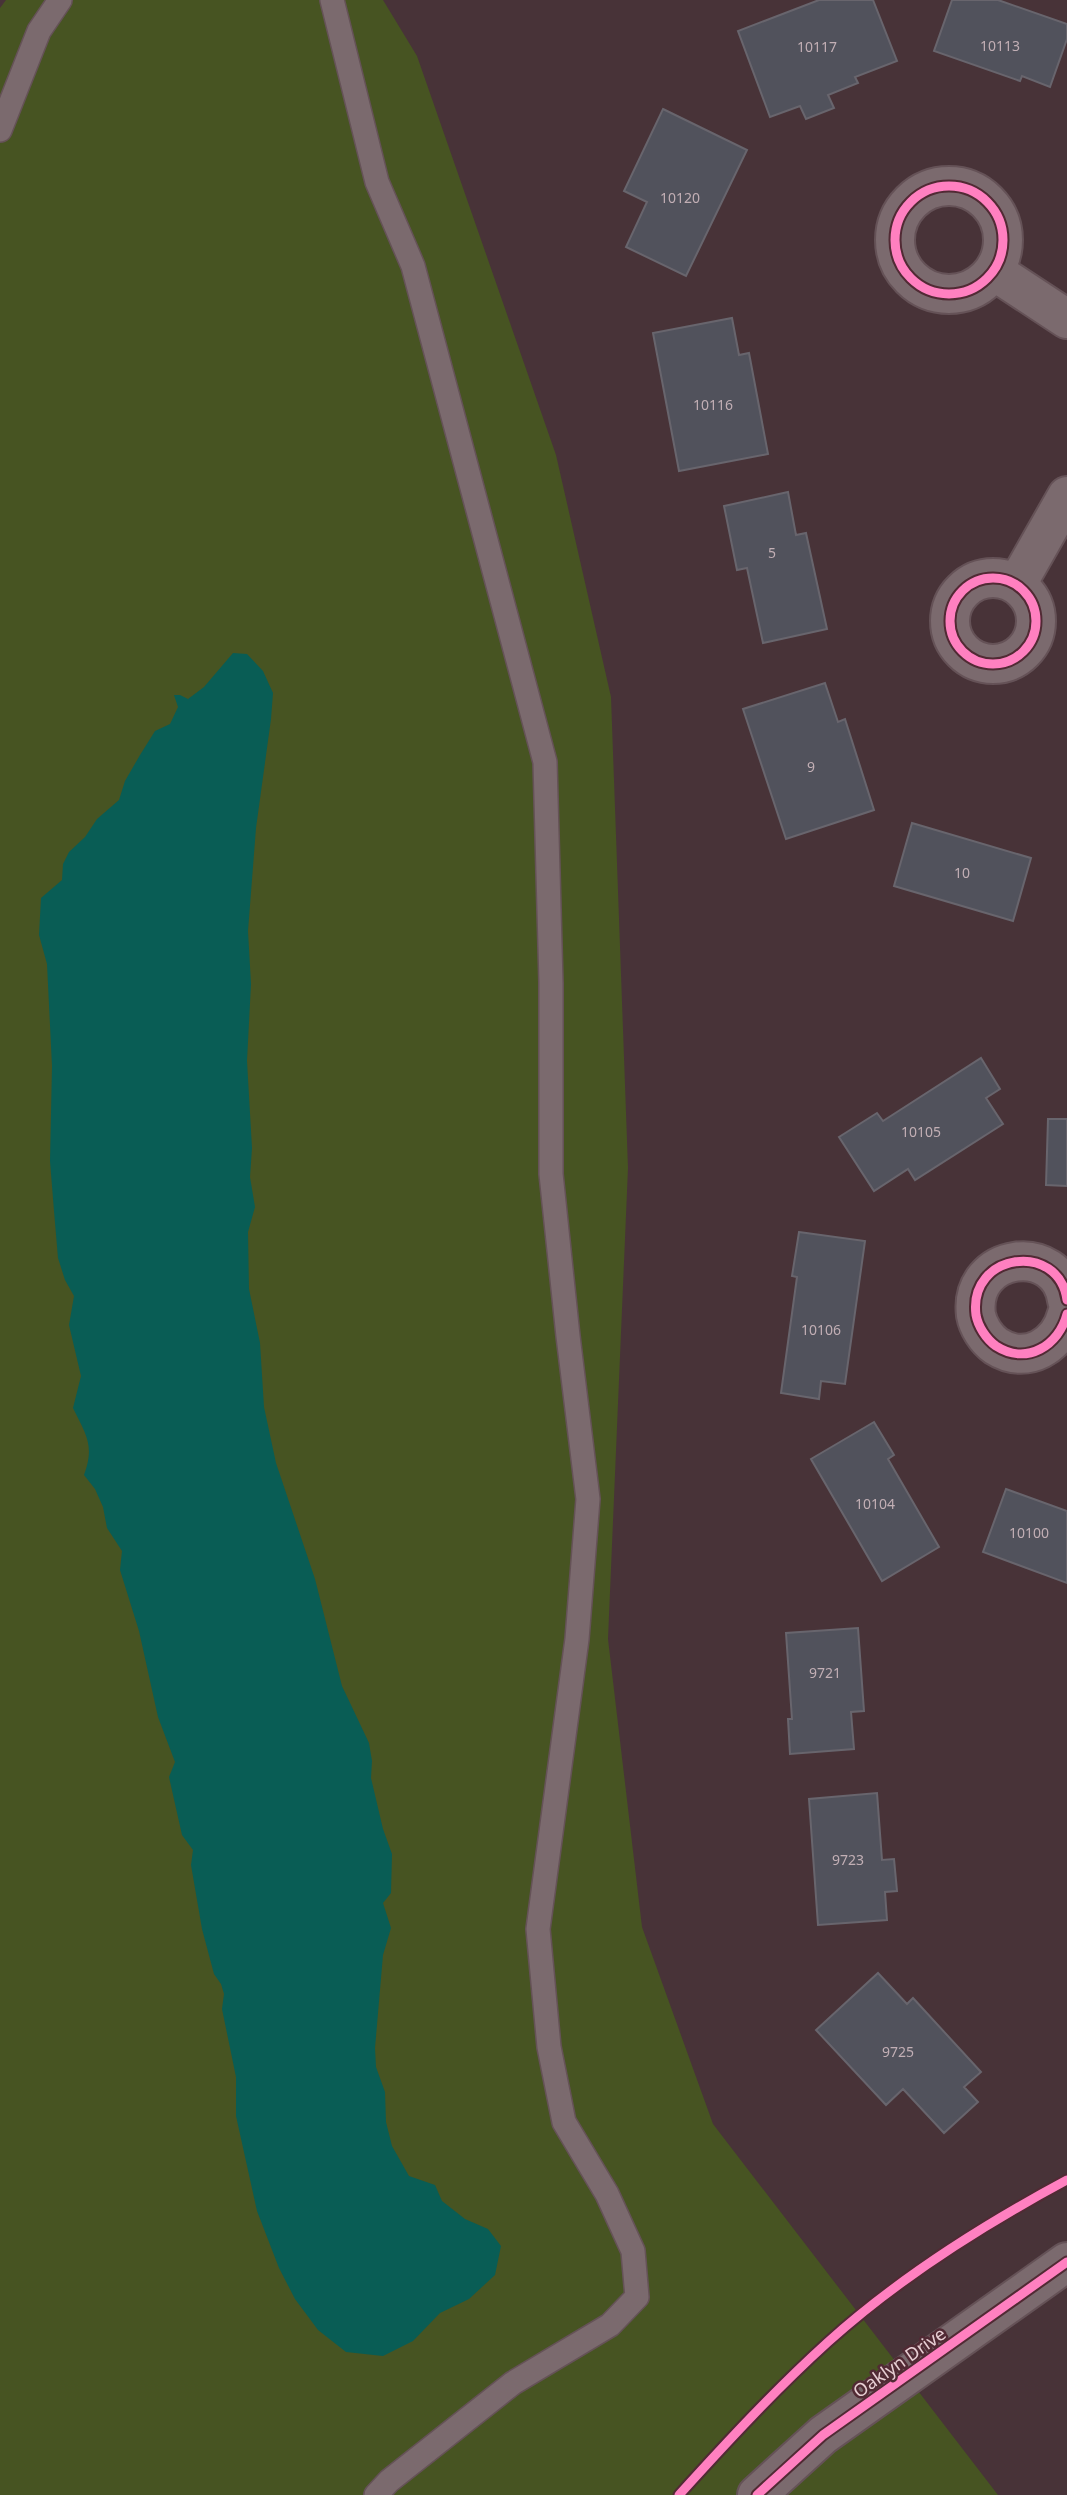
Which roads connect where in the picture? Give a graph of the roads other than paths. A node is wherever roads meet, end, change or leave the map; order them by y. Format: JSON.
{"nodes":[{"id":1,"x":60,"y":0,"type":"edge"},
{"id":2,"x":332,"y":0,"type":"edge"},
{"id":3,"x":0,"y":130,"type":"edge"},
{"id":4,"x":994,"y":271,"type":"dead end"},
{"id":5,"x":1067,"y":319,"type":"edge"},
{"id":6,"x":1067,"y":496,"type":"edge"},
{"id":7,"x":1017,"y":584,"type":"dead end"},
{"id":8,"x":1067,"y":2262,"type":"edge"},
{"id":9,"x":376,"y":2495,"type":"edge"},
{"id":10,"x":757,"y":2495,"type":"edge"}],
"edges":[{"from":1,"to":3,"type":"lane"},
{"from":2,"to":9,"type":"lane"},
{"from":4,"to":5,"type":"street"},
{"from":6,"to":7,"type":"street"},
{"from":8,"to":10,"type":"street","name":"Oaklyn Drive"}]}
